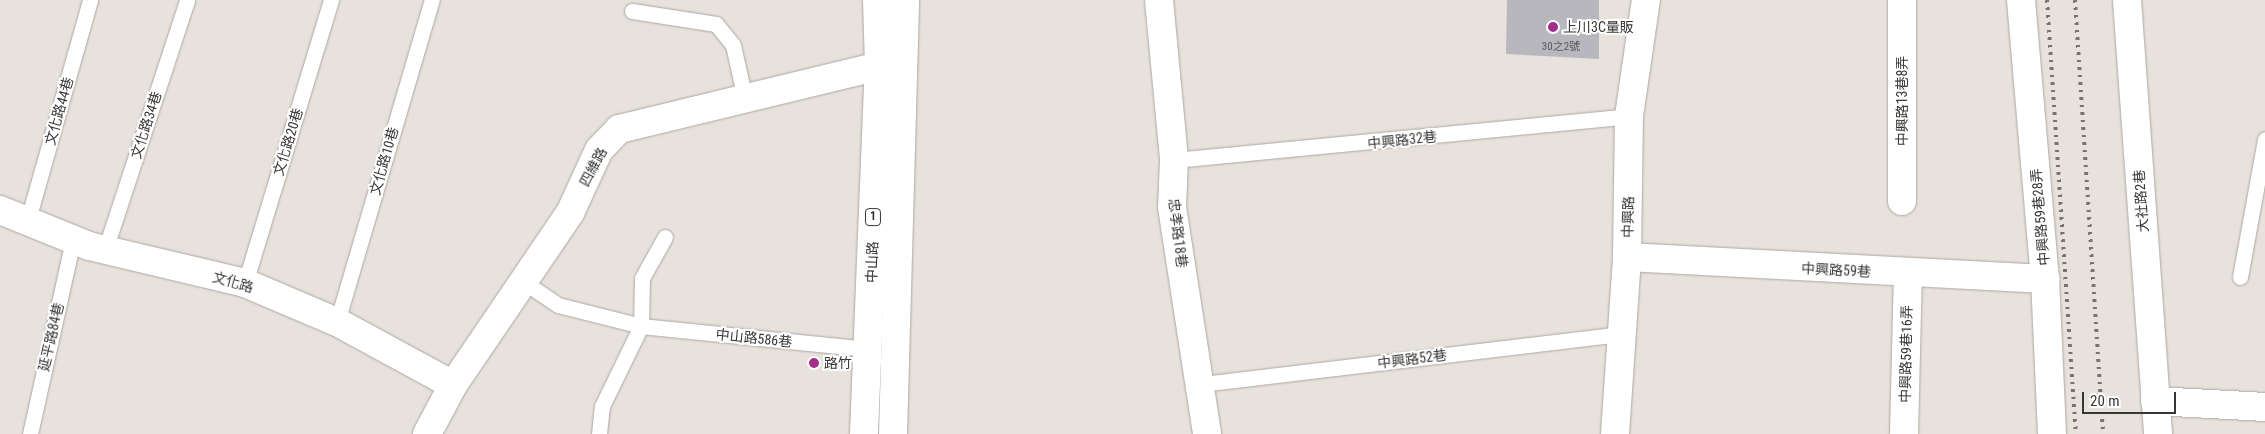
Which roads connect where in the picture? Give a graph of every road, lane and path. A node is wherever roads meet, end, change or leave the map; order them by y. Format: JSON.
{"nodes":[{"id":1,"x":90,"y":0,"type":"edge"},
{"id":2,"x":187,"y":0,"type":"edge"},
{"id":3,"x":331,"y":0,"type":"edge"},
{"id":4,"x":432,"y":0,"type":"edge"},
{"id":5,"x":877,"y":0,"type":"edge"},
{"id":6,"x":905,"y":0,"type":"edge"},
{"id":7,"x":1159,"y":0,"type":"edge"},
{"id":8,"x":1646,"y":0,"type":"edge"},
{"id":9,"x":1902,"y":0,"type":"edge"},
{"id":10,"x":2021,"y":0,"type":"edge"},
{"id":11,"x":2127,"y":0,"type":"edge"},
{"id":12,"x":632,"y":12,"type":"dead end"},
{"id":13,"x":880,"y":66,"type":"junction"},
{"id":14,"x":745,"y":99,"type":"junction"},
{"id":15,"x":1629,"y":116,"type":"junction"},
{"id":16,"x":2265,"y":139,"type":"edge"},
{"id":17,"x":1174,"y":160,"type":"junction"},
{"id":18,"x":1902,"y":201,"type":"dead end"},
{"id":19,"x":0,"y":210,"type":"edge"},
{"id":20,"x":27,"y":223,"type":"junction"},
{"id":21,"x":664,"y":237,"type":"dead end"},
{"id":22,"x":73,"y":240,"type":"junction"},
{"id":23,"x":105,"y":250,"type":"junction"},
{"id":24,"x":1627,"y":257,"type":"junction"},
{"id":25,"x":1908,"y":274,"type":"junction"},
{"id":26,"x":2240,"y":277,"type":"dead end"},
{"id":27,"x":2045,"y":279,"type":"junction"},
{"id":28,"x":524,"y":282,"type":"junction"},
{"id":29,"x":246,"y":284,"type":"junction"},
{"id":30,"x":337,"y":322,"type":"junction"},
{"id":31,"x":641,"y":326,"type":"junction"},
{"id":32,"x":1623,"y":334,"type":"junction"},
{"id":33,"x":868,"y":349,"type":"junction"},
{"id":34,"x":1202,"y":384,"type":"junction"},
{"id":35,"x":452,"y":385,"type":"junction"},
{"id":36,"x":2155,"y":401,"type":"junction"},
{"id":37,"x":2265,"y":407,"type":"edge"},
{"id":38,"x":30,"y":434,"type":"edge"},
{"id":39,"x":427,"y":434,"type":"edge"},
{"id":40,"x":599,"y":434,"type":"edge"},
{"id":41,"x":864,"y":434,"type":"edge"},
{"id":42,"x":893,"y":434,"type":"edge"},
{"id":43,"x":1208,"y":434,"type":"edge"},
{"id":44,"x":1616,"y":434,"type":"edge"},
{"id":45,"x":1904,"y":434,"type":"edge"},
{"id":46,"x":2052,"y":434,"type":"edge"},
{"id":47,"x":2158,"y":434,"type":"edge"}],
"edges":[{"from":1,"to":20,"type":"lane","name":"文化路44巷"},
{"from":2,"to":23,"type":"lane","name":"文化路34巷"},
{"from":3,"to":29,"type":"lane","name":"文化路20巷"},
{"from":4,"to":30,"type":"lane","name":"文化路10巷"},
{"from":5,"to":13,"type":"street","name":"中山路","number":"1"},
{"from":6,"to":42,"type":"street","name":"中山路","number":"1"},
{"from":7,"to":17,"type":"street","name":"忠孝路18巷"},
{"from":8,"to":15,"type":"street","name":"中興路"},
{"from":9,"to":18,"type":"street","name":"中興路13巷8弄"},
{"from":10,"to":27,"type":"street","name":"中興路59巷28弄"},
{"from":11,"to":36,"type":"street","name":"大社路2巷"},
{"from":12,"to":14,"type":"lane"},
{"from":13,"to":14,"type":"street","name":"四維路"},
{"from":13,"to":33,"type":"street","name":"中山路","number":"1"},
{"from":14,"to":28,"type":"street","name":"四維路"},
{"from":15,"to":17,"type":"lane","name":"中興路32巷"},
{"from":15,"to":24,"type":"street","name":"中興路"},
{"from":16,"to":26,"type":"lane"},
{"from":17,"to":34,"type":"street","name":"忠孝路18巷"},
{"from":19,"to":20,"type":"street","name":"文化路"},
{"from":20,"to":22,"type":"street","name":"文化路"},
{"from":21,"to":31,"type":"lane"},
{"from":22,"to":23,"type":"street","name":"文化路"},
{"from":22,"to":38,"type":"lane","name":"延平路84巷"},
{"from":23,"to":29,"type":"street","name":"文化路"},
{"from":24,"to":25,"type":"street","name":"中興路59巷"},
{"from":24,"to":32,"type":"street","name":"中興路"},
{"from":25,"to":27,"type":"street","name":"中興路59巷"},
{"from":25,"to":45,"type":"street","name":"中興路59巷16弄"},
{"from":27,"to":46,"type":"street","name":"中興路59巷28弄"},
{"from":28,"to":31,"type":"lane","name":"中山路586巷"},
{"from":28,"to":35,"type":"street","name":"四維路"},
{"from":29,"to":30,"type":"street","name":"文化路"},
{"from":30,"to":35,"type":"street","name":"文化路"},
{"from":31,"to":33,"type":"lane","name":"中山路586巷"},
{"from":31,"to":40,"type":"lane"},
{"from":32,"to":34,"type":"lane","name":"中興路52巷"},
{"from":32,"to":44,"type":"street","name":"中興路"},
{"from":33,"to":41,"type":"street","name":"中山路","number":"1"},
{"from":34,"to":43,"type":"street","name":"忠孝路18巷"},
{"from":35,"to":39,"type":"street","name":"四維路"},
{"from":36,"to":37,"type":"street"},
{"from":36,"to":47,"type":"street","name":"大社路2巷"}]}
